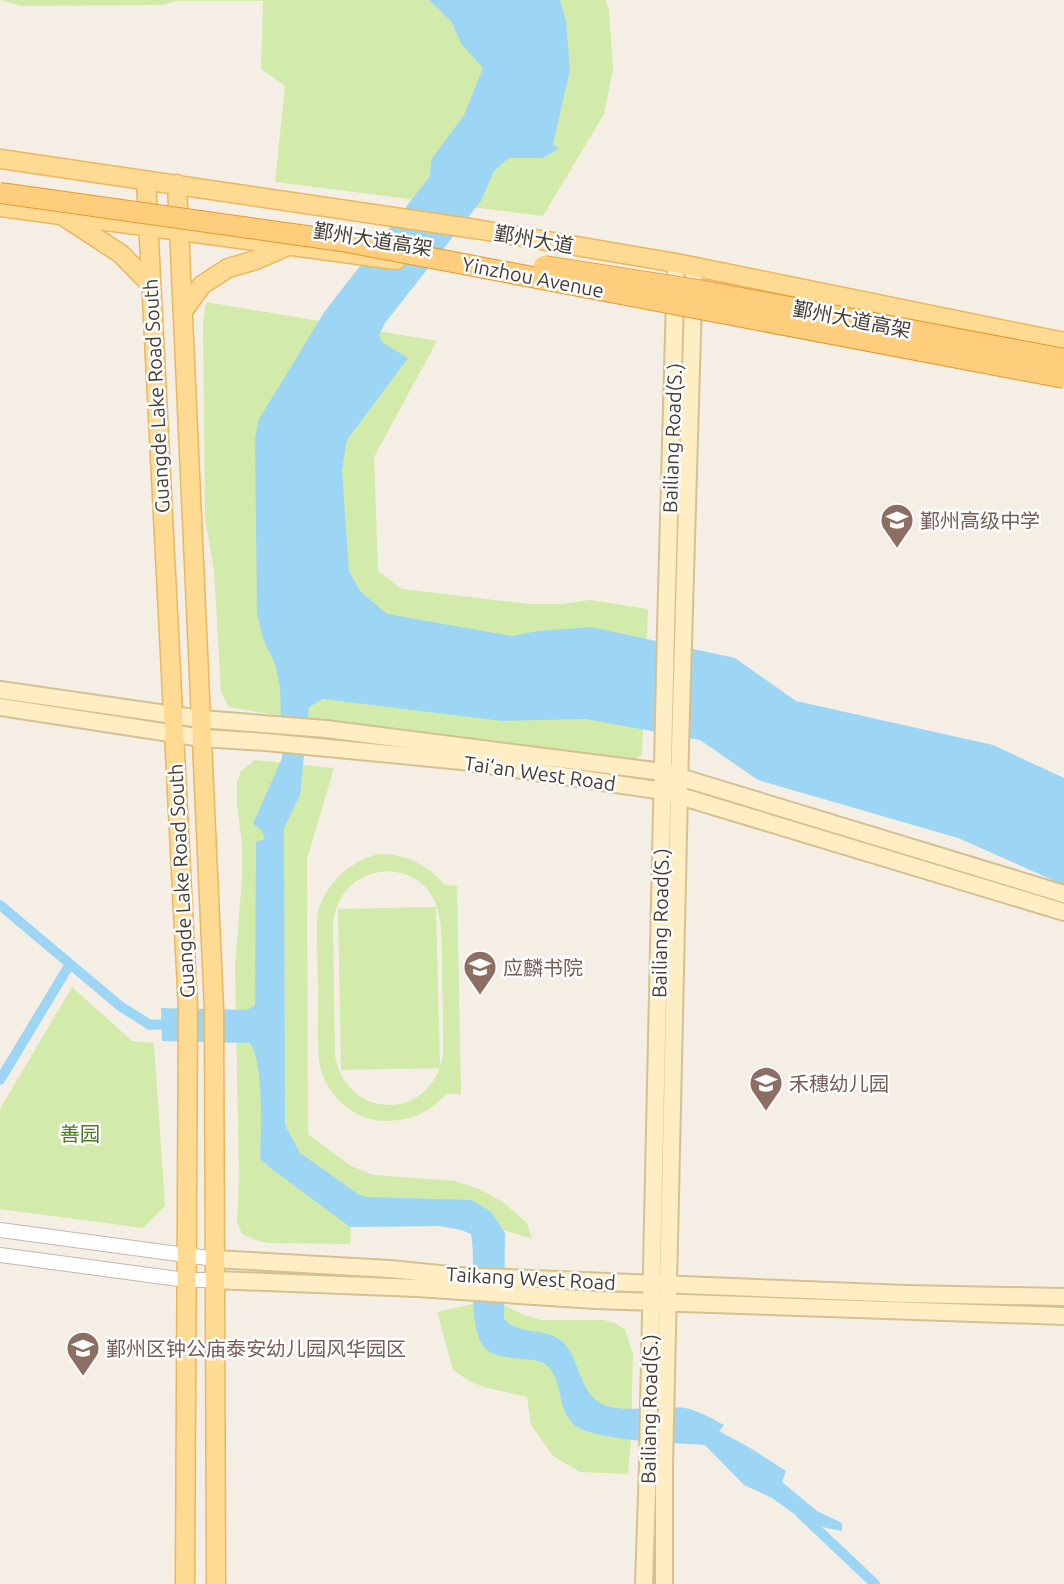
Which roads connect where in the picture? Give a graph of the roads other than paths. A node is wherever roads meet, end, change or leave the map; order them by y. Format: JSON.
{"nodes":[{"id":1,"x":0,"y":159,"type":"edge"},
{"id":2,"x":146,"y":180,"type":"junction"},
{"id":3,"x":0,"y":183,"type":"edge"},
{"id":4,"x":177,"y":184,"type":"junction"},
{"id":5,"x":0,"y":193,"type":"edge"},
{"id":6,"x":0,"y":207,"type":"edge"},
{"id":7,"x":62,"y":215,"type":"junction"},
{"id":8,"x":148,"y":226,"type":"junction"},
{"id":9,"x":179,"y":230,"type":"junction"},
{"id":10,"x":290,"y":245,"type":"junction"},
{"id":11,"x":685,"y":264,"type":"junction"},
{"id":12,"x":151,"y":285,"type":"junction"},
{"id":13,"x":684,"y":306,"type":"junction"},
{"id":14,"x":183,"y":311,"type":"junction"},
{"id":15,"x":1064,"y":342,"type":"edge"},
{"id":16,"x":1064,"y":359,"type":"edge"},
{"id":17,"x":1064,"y":378,"type":"edge"},
{"id":18,"x":1064,"y":386,"type":"edge"},
{"id":19,"x":0,"y":690,"type":"edge"},
{"id":20,"x":0,"y":707,"type":"edge"},
{"id":21,"x":173,"y":714,"type":"junction"},
{"id":22,"x":201,"y":719,"type":"junction"},
{"id":23,"x":174,"y":734,"type":"junction"},
{"id":24,"x":202,"y":738,"type":"junction"},
{"id":25,"x":671,"y":774,"type":"junction"},
{"id":26,"x":671,"y":793,"type":"junction"},
{"id":27,"x":1064,"y":894,"type":"edge"},
{"id":28,"x":1064,"y":912,"type":"edge"},
{"id":29,"x":0,"y":1230,"type":"edge"},
{"id":30,"x":0,"y":1256,"type":"edge"},
{"id":31,"x":186,"y":1257,"type":"junction"},
{"id":32,"x":215,"y":1259,"type":"junction"},
{"id":33,"x":186,"y":1280,"type":"junction"},
{"id":34,"x":215,"y":1280,"type":"junction"},
{"id":35,"x":459,"y":1284,"type":"junction"},
{"id":36,"x":652,"y":1284,"type":"junction"},
{"id":37,"x":669,"y":1284,"type":"junction"},
{"id":38,"x":504,"y":1286,"type":"junction"},
{"id":39,"x":1064,"y":1297,"type":"edge"},
{"id":40,"x":660,"y":1302,"type":"junction"},
{"id":41,"x":1064,"y":1316,"type":"edge"},
{"id":42,"x":656,"y":1465,"type":"junction"},
{"id":43,"x":185,"y":1584,"type":"edge"},
{"id":44,"x":216,"y":1584,"type":"edge"},
{"id":45,"x":644,"y":1584,"type":"edge"},
{"id":46,"x":664,"y":1584,"type":"edge"}],
"edges":[{"from":1,"to":2,"type":"main road","name":"鄞州大道"},
{"from":2,"to":4,"type":"main road","name":"鄞州大道"},
{"from":2,"to":8,"type":"main road","name":"Guangde Lake Road South"},
{"from":3,"to":16,"type":"highway","name":"鄞州大道高架","bridge":true},
{"from":4,"to":9,"type":"main road","name":"Guangde Lake Road South"},
{"from":4,"to":11,"type":"main road","name":"鄞州大道"},
{"from":5,"to":17,"type":"highway","name":"Yinzhou Avenue","bridge":true},
{"from":6,"to":7,"type":"main road","name":"鄞州大道"},
{"from":7,"to":8,"type":"main road","name":"鄞州大道"},
{"from":7,"to":12,"type":"main road"},
{"from":8,"to":9,"type":"main road","name":"鄞州大道"},
{"from":8,"to":12,"type":"main road","name":"Guangde Lake Road South"},
{"from":9,"to":10,"type":"main road","name":"鄞州大道"},
{"from":9,"to":14,"type":"main road","name":"Guangde Lake Road South"},
{"from":10,"to":13,"type":"main road","name":"鄞州大道"},
{"from":10,"to":14,"type":"main road"},
{"from":11,"to":13,"type":"main road","name":"Bailiang Road(S.)"},
{"from":11,"to":15,"type":"main road","name":"鄞州大道"},
{"from":12,"to":21,"type":"main road","name":"Guangde Lake Road South"},
{"from":13,"to":18,"type":"main road","name":"鄞州大道"},
{"from":13,"to":25,"type":"main road","name":"Bailiang Road(S.)"},
{"from":13,"to":25,"type":"main road","name":"Bailiang Road(S.)"},
{"from":14,"to":22,"type":"main road","name":"Guangde Lake Road South"},
{"from":19,"to":21,"type":"main road","name":"Tai‘an West Road"},
{"from":20,"to":23,"type":"main road","name":"Tai‘an West Road"},
{"from":21,"to":22,"type":"main road","name":"Tai‘an West Road"},
{"from":21,"to":23,"type":"main road","name":"Guangde Lake Road South"},
{"from":22,"to":24,"type":"main road","name":"Guangde Lake Road South"},
{"from":22,"to":25,"type":"main road","name":"Tai‘an West Road"},
{"from":23,"to":24,"type":"main road","name":"Tai‘an West Road"},
{"from":23,"to":31,"type":"main road","name":"Guangde Lake Road South"},
{"from":24,"to":26,"type":"main road","name":"Tai‘an West Road"},
{"from":24,"to":32,"type":"main road","name":"Guangde Lake Road South"},
{"from":25,"to":26,"type":"main road","name":"Bailiang Road(S.)"},
{"from":25,"to":27,"type":"main road","name":"Tai‘an West Road"},
{"from":26,"to":28,"type":"main road","name":"Tai‘an West Road"},
{"from":26,"to":36,"type":"main road","name":"Bailiang Road(S.)"},
{"from":26,"to":37,"type":"main road","name":"Bailiang Road(S.)"},
{"from":29,"to":31,"type":"street","name":"Taikang West Road"},
{"from":30,"to":33,"type":"street","name":"Taikang West Road"},
{"from":31,"to":32,"type":"street","name":"Taikang West Road"},
{"from":31,"to":33,"type":"main road","name":"Guangde Lake Road South"},
{"from":32,"to":34,"type":"main road","name":"Guangde Lake Road South"},
{"from":32,"to":35,"type":"main road","name":"Taikang West Road"},
{"from":33,"to":34,"type":"street","name":"Taikang West Road"},
{"from":33,"to":43,"type":"main road","name":"Guangde Lake Road South"},
{"from":34,"to":35,"type":"main road","name":"Taikang West Road"},
{"from":34,"to":44,"type":"main road","name":"Guangde Lake Road South"},
{"from":35,"to":38,"type":"main road","name":"Taikang West Road"},
{"from":36,"to":37,"type":"main road","name":"Taikang West Road"},
{"from":36,"to":38,"type":"main road","name":"Taikang West Road"},
{"from":36,"to":40,"type":"main road","name":"Bailiang Road(S.)"},
{"from":37,"to":39,"type":"main road","name":"Taikang West Road"},
{"from":37,"to":40,"type":"main road","name":"Bailiang Road(S.)"},
{"from":38,"to":40,"type":"main road","name":"Taikang West Road"},
{"from":40,"to":41,"type":"main road","name":"Taikang West Road"},
{"from":40,"to":42,"type":"main road","name":"Bailiang Road(S.)","bridge":true},
{"from":42,"to":45,"type":"main road","name":"Bailiang Road(S.)"},
{"from":42,"to":46,"type":"main road","name":"Bailiang Road(S.)"}]}
